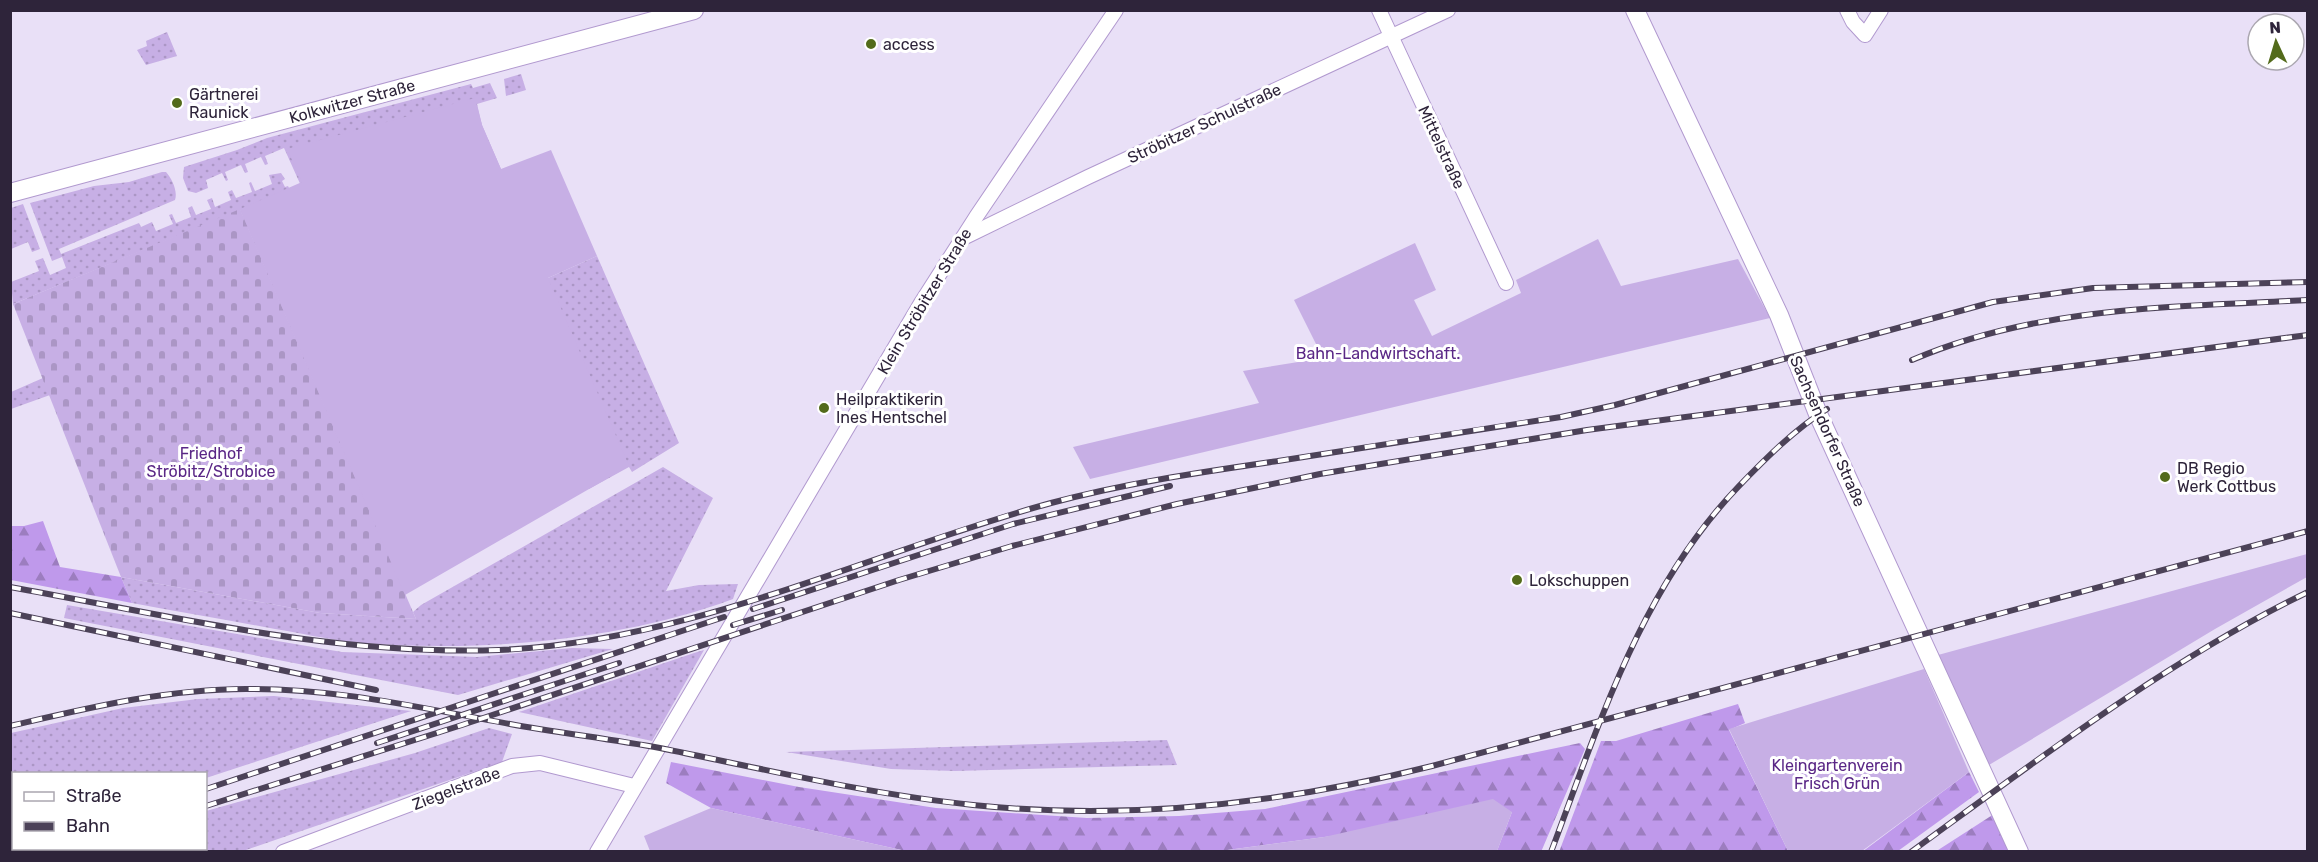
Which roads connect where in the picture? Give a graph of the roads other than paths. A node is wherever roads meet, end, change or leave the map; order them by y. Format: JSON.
{"nodes":[{"id":1,"x":694,"y":10,"type":"edge"},
{"id":2,"x":1116,"y":10,"type":"edge"},
{"id":3,"x":1379,"y":10,"type":"edge"},
{"id":4,"x":1448,"y":10,"type":"edge"},
{"id":5,"x":1635,"y":10,"type":"edge"},
{"id":6,"x":1847,"y":10,"type":"edge"},
{"id":7,"x":1881,"y":10,"type":"edge"},
{"id":8,"x":1391,"y":37,"type":"junction"},
{"id":9,"x":10,"y":193,"type":"edge"},
{"id":10,"x":962,"y":239,"type":"junction"},
{"id":11,"x":1506,"y":283,"type":"dead end"},
{"id":12,"x":634,"y":786,"type":"junction"},
{"id":13,"x":283,"y":852,"type":"edge"},
{"id":14,"x":597,"y":852,"type":"edge"},
{"id":15,"x":2019,"y":852,"type":"edge"}],
"edges":[{"from":1,"to":9,"type":"street","name":"Kolkwitzer Straße"},
{"from":2,"to":10,"type":"street","name":"Klein Ströbitzer Straße"},
{"from":3,"to":8,"type":"street","name":"Mittelstraße"},
{"from":4,"to":8,"type":"street","name":"Ströbitzer Schulstraße"},
{"from":5,"to":15,"type":"street","name":"Sachsendorfer Straße"},
{"from":6,"to":7,"type":"street"},
{"from":8,"to":10,"type":"street","name":"Ströbitzer Schulstraße"},
{"from":8,"to":11,"type":"street","name":"Mittelstraße"},
{"from":10,"to":12,"type":"street","name":"Klein Ströbitzer Straße"},
{"from":12,"to":13,"type":"street","name":"Ziegelstraße"},
{"from":12,"to":14,"type":"street","name":"Klein Ströbitzer Straße"}]}
